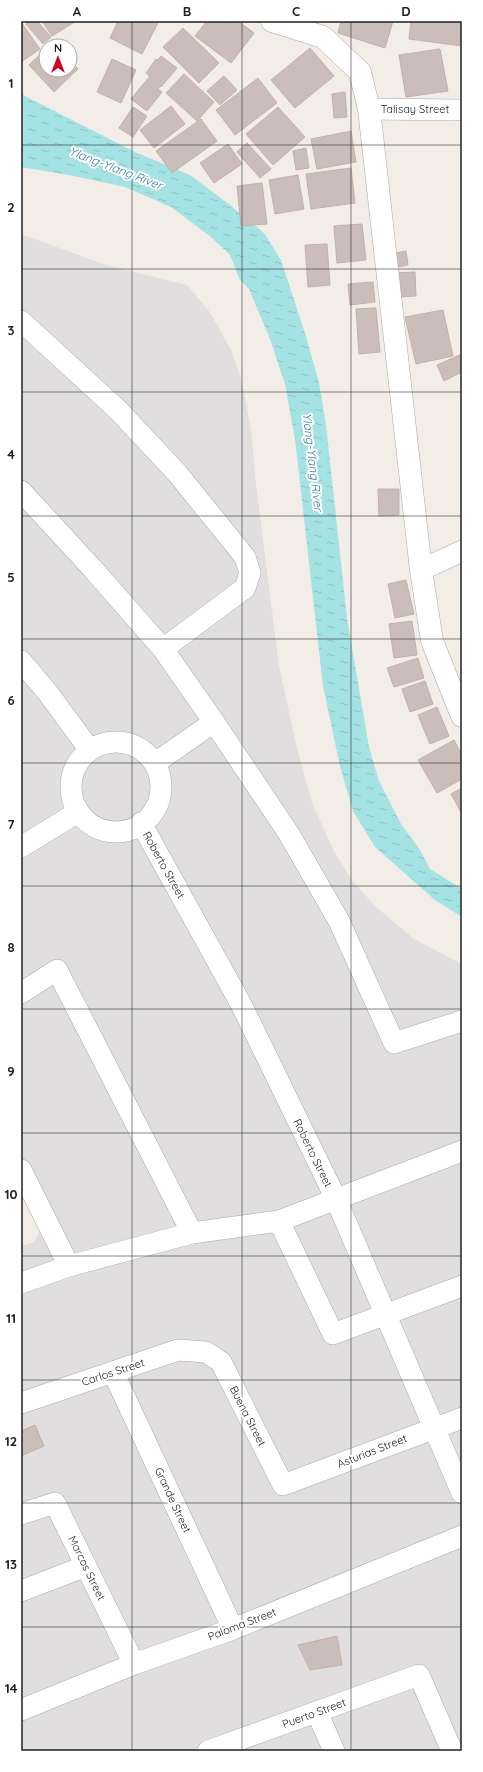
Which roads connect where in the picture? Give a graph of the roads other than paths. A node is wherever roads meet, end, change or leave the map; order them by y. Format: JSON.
{"nodes":[{"id":1,"x":272,"y":21,"type":"edge"},
{"id":2,"x":369,"y":109,"type":"junction"},
{"id":3,"x":462,"y":110,"type":"edge"},
{"id":4,"x":21,"y":321,"type":"edge"},
{"id":5,"x":21,"y":491,"type":"edge"},
{"id":6,"x":462,"y":551,"type":"edge"},
{"id":7,"x":421,"y":570,"type":"junction"},
{"id":8,"x":163,"y":649,"type":"junction"},
{"id":9,"x":21,"y":661,"type":"edge"},
{"id":10,"x":462,"y":716,"type":"edge"},
{"id":11,"x":214,"y":722,"type":"junction"},
{"id":12,"x":90,"y":750,"type":"junction"},
{"id":13,"x":155,"y":763,"type":"junction"},
{"id":14,"x":78,"y":812,"type":"junction"},
{"id":15,"x":141,"y":823,"type":"junction"},
{"id":16,"x":21,"y":847,"type":"edge"},
{"id":17,"x":21,"y":993,"type":"edge"},
{"id":18,"x":462,"y":1021,"type":"edge"},
{"id":19,"x":462,"y":1151,"type":"edge"},
{"id":20,"x":21,"y":1170,"type":"edge"},
{"id":21,"x":336,"y":1199,"type":"junction"},
{"id":22,"x":279,"y":1221,"type":"junction"},
{"id":23,"x":192,"y":1233,"type":"junction"},
{"id":24,"x":69,"y":1266,"type":"junction"},
{"id":25,"x":21,"y":1283,"type":"edge"},
{"id":26,"x":462,"y":1286,"type":"edge"},
{"id":27,"x":385,"y":1314,"type":"junction"},
{"id":28,"x":206,"y":1352,"type":"joint"},
{"id":29,"x":113,"y":1372,"type":"junction"},
{"id":30,"x":21,"y":1403,"type":"edge"},
{"id":31,"x":462,"y":1418,"type":"edge"},
{"id":32,"x":434,"y":1428,"type":"junction"},
{"id":33,"x":283,"y":1485,"type":"joint"},
{"id":34,"x":462,"y":1493,"type":"edge"},
{"id":35,"x":21,"y":1514,"type":"edge"},
{"id":36,"x":462,"y":1536,"type":"edge"},
{"id":37,"x":86,"y":1566,"type":"junction"},
{"id":38,"x":21,"y":1591,"type":"edge"},
{"id":39,"x":233,"y":1629,"type":"junction"},
{"id":40,"x":134,"y":1664,"type":"junction"},
{"id":41,"x":21,"y":1710,"type":"edge"},
{"id":42,"x":317,"y":1712,"type":"junction"},
{"id":43,"x":208,"y":1751,"type":"edge"},
{"id":44,"x":334,"y":1751,"type":"edge"},
{"id":45,"x":452,"y":1751,"type":"edge"}],
"edges":[{"from":1,"to":2,"type":"street"},
{"from":2,"to":3,"type":"street","name":"Talisay Street"},
{"from":2,"to":7,"type":"street"},
{"from":4,"to":8,"type":"street"},
{"from":5,"to":8,"type":"street"},
{"from":6,"to":7,"type":"street"},
{"from":7,"to":10,"type":"street"},
{"from":8,"to":11,"type":"street"},
{"from":9,"to":12,"type":"street"},
{"from":11,"to":13,"type":"street"},
{"from":11,"to":18,"type":"street"},
{"from":12,"to":13,"type":"street"},
{"from":12,"to":14,"type":"street"},
{"from":13,"to":15,"type":"street"},
{"from":14,"to":15,"type":"street"},
{"from":14,"to":16,"type":"street"},
{"from":15,"to":21,"type":"street","name":"Roberto Street"},
{"from":17,"to":23,"type":"street"},
{"from":19,"to":21,"type":"street"},
{"from":20,"to":24,"type":"street"},
{"from":21,"to":22,"type":"street"},
{"from":21,"to":27,"type":"street","name":"Roberto Street"},
{"from":22,"to":23,"type":"street"},
{"from":22,"to":27,"type":"street"},
{"from":23,"to":24,"type":"street"},
{"from":24,"to":25,"type":"street"},
{"from":26,"to":27,"type":"street"},
{"from":27,"to":32,"type":"street","name":"Roberto Street"},
{"from":28,"to":29,"type":"street","name":"Carlos Street"},
{"from":28,"to":33,"type":"street","name":"Buena Street"},
{"from":29,"to":30,"type":"street","name":"Carlos Street"},
{"from":29,"to":39,"type":"street","name":"Grande Street"},
{"from":31,"to":32,"type":"street","name":"Asturias Street"},
{"from":32,"to":33,"type":"street","name":"Asturias Street"},
{"from":32,"to":34,"type":"street","name":"Roberto Street"},
{"from":35,"to":37,"type":"street","name":"Marcos Street"},
{"from":36,"to":39,"type":"street","name":"Paloma Street"},
{"from":37,"to":38,"type":"street"},
{"from":37,"to":40,"type":"street","name":"Marcos Street"},
{"from":39,"to":40,"type":"street","name":"Paloma Street"},
{"from":40,"to":41,"type":"street","name":"Paloma Street"},
{"from":42,"to":43,"type":"street","name":"Puerto Street"},
{"from":42,"to":44,"type":"street"},
{"from":42,"to":45,"type":"street","name":"Puerto Street"}]}
